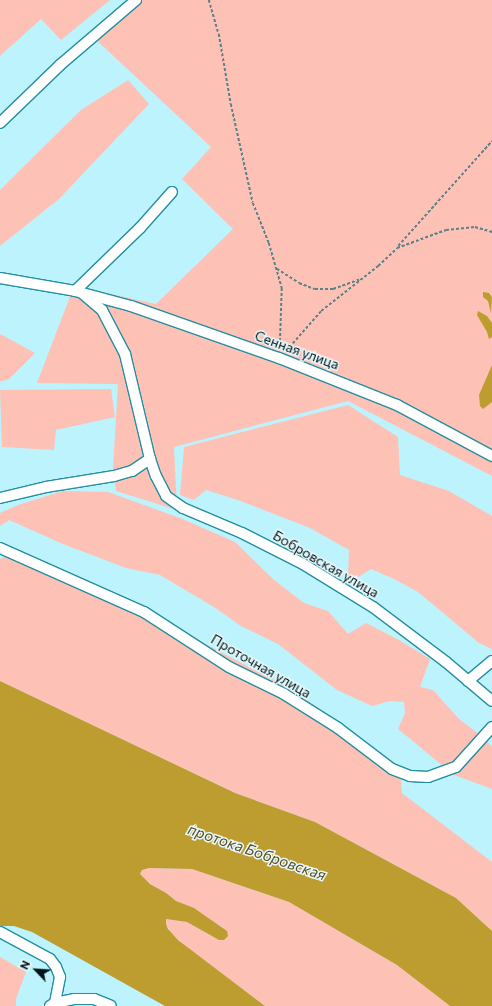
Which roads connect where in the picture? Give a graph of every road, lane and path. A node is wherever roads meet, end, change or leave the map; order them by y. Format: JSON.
{"nodes":[{"id":1,"x":136,"y":0,"type":"edge"},
{"id":2,"x":210,"y":0,"type":"edge"},
{"id":3,"x":0,"y":123,"type":"edge"},
{"id":4,"x":492,"y":142,"type":"edge"},
{"id":5,"x":172,"y":192,"type":"dead end"},
{"id":6,"x":492,"y":232,"type":"edge"},
{"id":7,"x":397,"y":248,"type":"junction"},
{"id":8,"x":276,"y":268,"type":"junction"},
{"id":9,"x":0,"y":278,"type":"edge"},
{"id":10,"x":362,"y":278,"type":"junction"},
{"id":11,"x":79,"y":293,"type":"junction"},
{"id":12,"x":279,"y":358,"type":"junction"},
{"id":13,"x":492,"y":456,"type":"edge"},
{"id":14,"x":150,"y":459,"type":"junction"},
{"id":15,"x":0,"y":498,"type":"edge"},
{"id":16,"x":0,"y":548,"type":"edge"},
{"id":17,"x":492,"y":661,"type":"edge"},
{"id":18,"x":468,"y":681,"type":"junction"},
{"id":19,"x":492,"y":701,"type":"edge"},
{"id":20,"x":492,"y":727,"type":"edge"},
{"id":21,"x":0,"y":932,"type":"edge"},
{"id":22,"x":52,"y":1004,"type":"edge"},
{"id":23,"x":111,"y":1006,"type":"edge"}],
"edges":[{"from":1,"to":3,"type":"street"},
{"from":2,"to":8,"type":"path"},
{"from":4,"to":7,"type":"path"},
{"from":5,"to":11,"type":"street"},
{"from":6,"to":7,"type":"path"},
{"from":7,"to":10,"type":"path"},
{"from":8,"to":10,"type":"path"},
{"from":8,"to":12,"type":"path"},
{"from":9,"to":11,"type":"street","name":"Сенная улица"},
{"from":10,"to":12,"type":"path"},
{"from":11,"to":12,"type":"street","name":"Сенная улица"},
{"from":11,"to":14,"type":"street","name":"Бобровская улица"},
{"from":12,"to":13,"type":"street","name":"Сенная улица"},
{"from":14,"to":15,"type":"street"},
{"from":14,"to":18,"type":"street","name":"Бобровская улица"},
{"from":16,"to":20,"type":"street","name":"Проточная улица"},
{"from":17,"to":18,"type":"street"},
{"from":18,"to":19,"type":"street","name":"Бобровская улица"},
{"from":21,"to":22,"type":"street"},
{"from":22,"to":23,"type":"street"}]}
